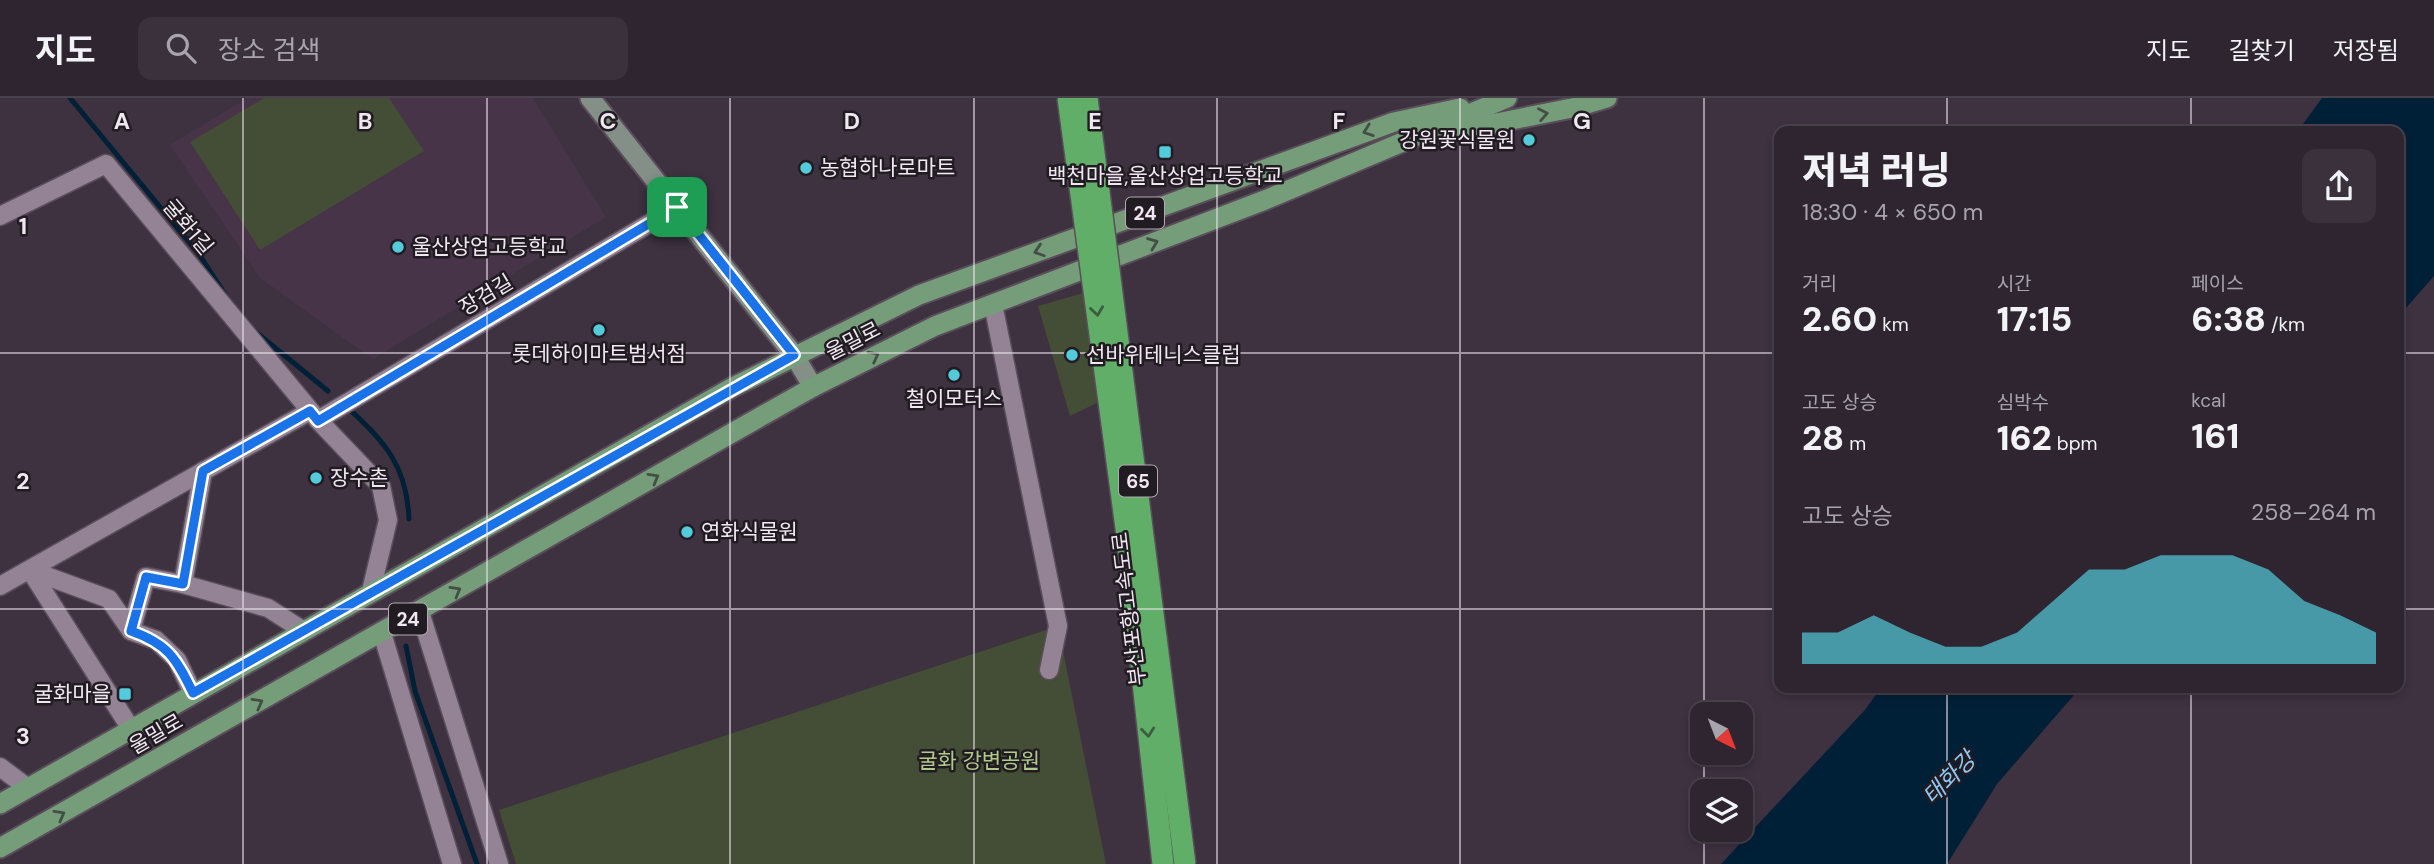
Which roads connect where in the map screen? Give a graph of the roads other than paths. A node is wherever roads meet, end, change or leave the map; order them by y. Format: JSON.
{"nodes":[{"id":1,"x":590,"y":98,"type":"edge"},
{"id":2,"x":1068,"y":98,"type":"edge"},
{"id":3,"x":1087,"y":98,"type":"edge"},
{"id":4,"x":1441,"y":98,"type":"edge"},
{"id":5,"x":1506,"y":98,"type":"edge"},
{"id":6,"x":1607,"y":98,"type":"edge"},
{"id":7,"x":1394,"y":122,"type":"junction"},
{"id":8,"x":1403,"y":141,"type":"junction"},
{"id":9,"x":677,"y":207,"type":"junction"},
{"id":10,"x":0,"y":216,"type":"edge"},
{"id":11,"x":993,"y":303,"type":"junction"},
{"id":12,"x":794,"y":355,"type":"junction"},
{"id":13,"x":813,"y":387,"type":"junction"},
{"id":14,"x":314,"y":416,"type":"junction"},
{"id":15,"x":203,"y":471,"type":"junction"},
{"id":16,"x":30,"y":570,"type":"junction"},
{"id":17,"x":183,"y":584,"type":"junction"},
{"id":18,"x":0,"y":586,"type":"edge"},
{"id":19,"x":371,"y":591,"type":"junction"},
{"id":20,"x":420,"y":612,"type":"junction"},
{"id":21,"x":131,"y":631,"type":"junction"},
{"id":22,"x":304,"y":631,"type":"junction"},
{"id":23,"x":382,"y":633,"type":"junction"},
{"id":24,"x":1049,"y":670,"type":"dead end"},
{"id":25,"x":193,"y":693,"type":"junction"},
{"id":26,"x":131,"y":729,"type":"junction"},
{"id":27,"x":0,"y":767,"type":"edge"},
{"id":28,"x":28,"y":788,"type":"junction"},
{"id":29,"x":0,"y":804,"type":"edge"},
{"id":30,"x":0,"y":848,"type":"edge"},
{"id":31,"x":452,"y":864,"type":"edge"},
{"id":32,"x":499,"y":864,"type":"edge"},
{"id":33,"x":1163,"y":864,"type":"edge"},
{"id":34,"x":1185,"y":864,"type":"edge"}],
"edges":[{"from":1,"to":9,"type":"main road"},
{"from":2,"to":33,"type":"highway","name":"부산포항고속도로","number":"65","one_way":true,"bridge":true},
{"from":3,"to":34,"type":"highway","name":"부산포항고속도로","number":"65","bridge":true},
{"from":4,"to":7,"type":"main road"},
{"from":5,"to":7,"type":"main road","name":"울밀로","number":"24"},
{"from":5,"to":8,"type":"main road","name":"울밀로","number":"24"},
{"from":8,"to":6,"type":"main road","one_way":true},
{"from":7,"to":12,"type":"main road","name":"울밀로","number":"24","one_way":true},
{"from":11,"to":8,"type":"main road","name":"울밀로","number":"24","one_way":true},
{"from":9,"to":12,"type":"main road"},
{"from":9,"to":14,"type":"street","name":"장검길"},
{"from":10,"to":14,"type":"street","name":"굴화1길"},
{"from":13,"to":11,"type":"main road","name":"울밀로","number":"24","one_way":true},
{"from":11,"to":24,"type":"street"},
{"from":12,"to":13,"type":"main road"},
{"from":12,"to":19,"type":"main road","name":"울밀로","number":"24"},
{"from":20,"to":13,"type":"main road","name":"울밀로","number":"24","one_way":true},
{"from":14,"to":15,"type":"street"},
{"from":14,"to":19,"type":"street","name":"굴화1길"},
{"from":15,"to":16,"type":"street"},
{"from":15,"to":17,"type":"street"},
{"from":16,"to":18,"type":"street"},
{"from":16,"to":21,"type":"street"},
{"from":16,"to":26,"type":"street"},
{"from":17,"to":21,"type":"street"},
{"from":17,"to":22,"type":"street"},
{"from":19,"to":22,"type":"main road","name":"울밀로","number":"24"},
{"from":20,"to":23,"type":"main road","name":"울밀로","number":"24"},
{"from":20,"to":32,"type":"street"},
{"from":21,"to":25,"type":"street"},
{"from":22,"to":25,"type":"main road","name":"울밀로","number":"24"},
{"from":30,"to":23,"type":"main road","name":"울밀로","number":"24","one_way":true},
{"from":23,"to":31,"type":"street"},
{"from":25,"to":26,"type":"main road","name":"울밀로","number":"24"},
{"from":26,"to":28,"type":"main road","name":"울밀로","number":"24"},
{"from":27,"to":28,"type":"street"},
{"from":28,"to":29,"type":"main road","name":"울밀로","number":"24"}]}
